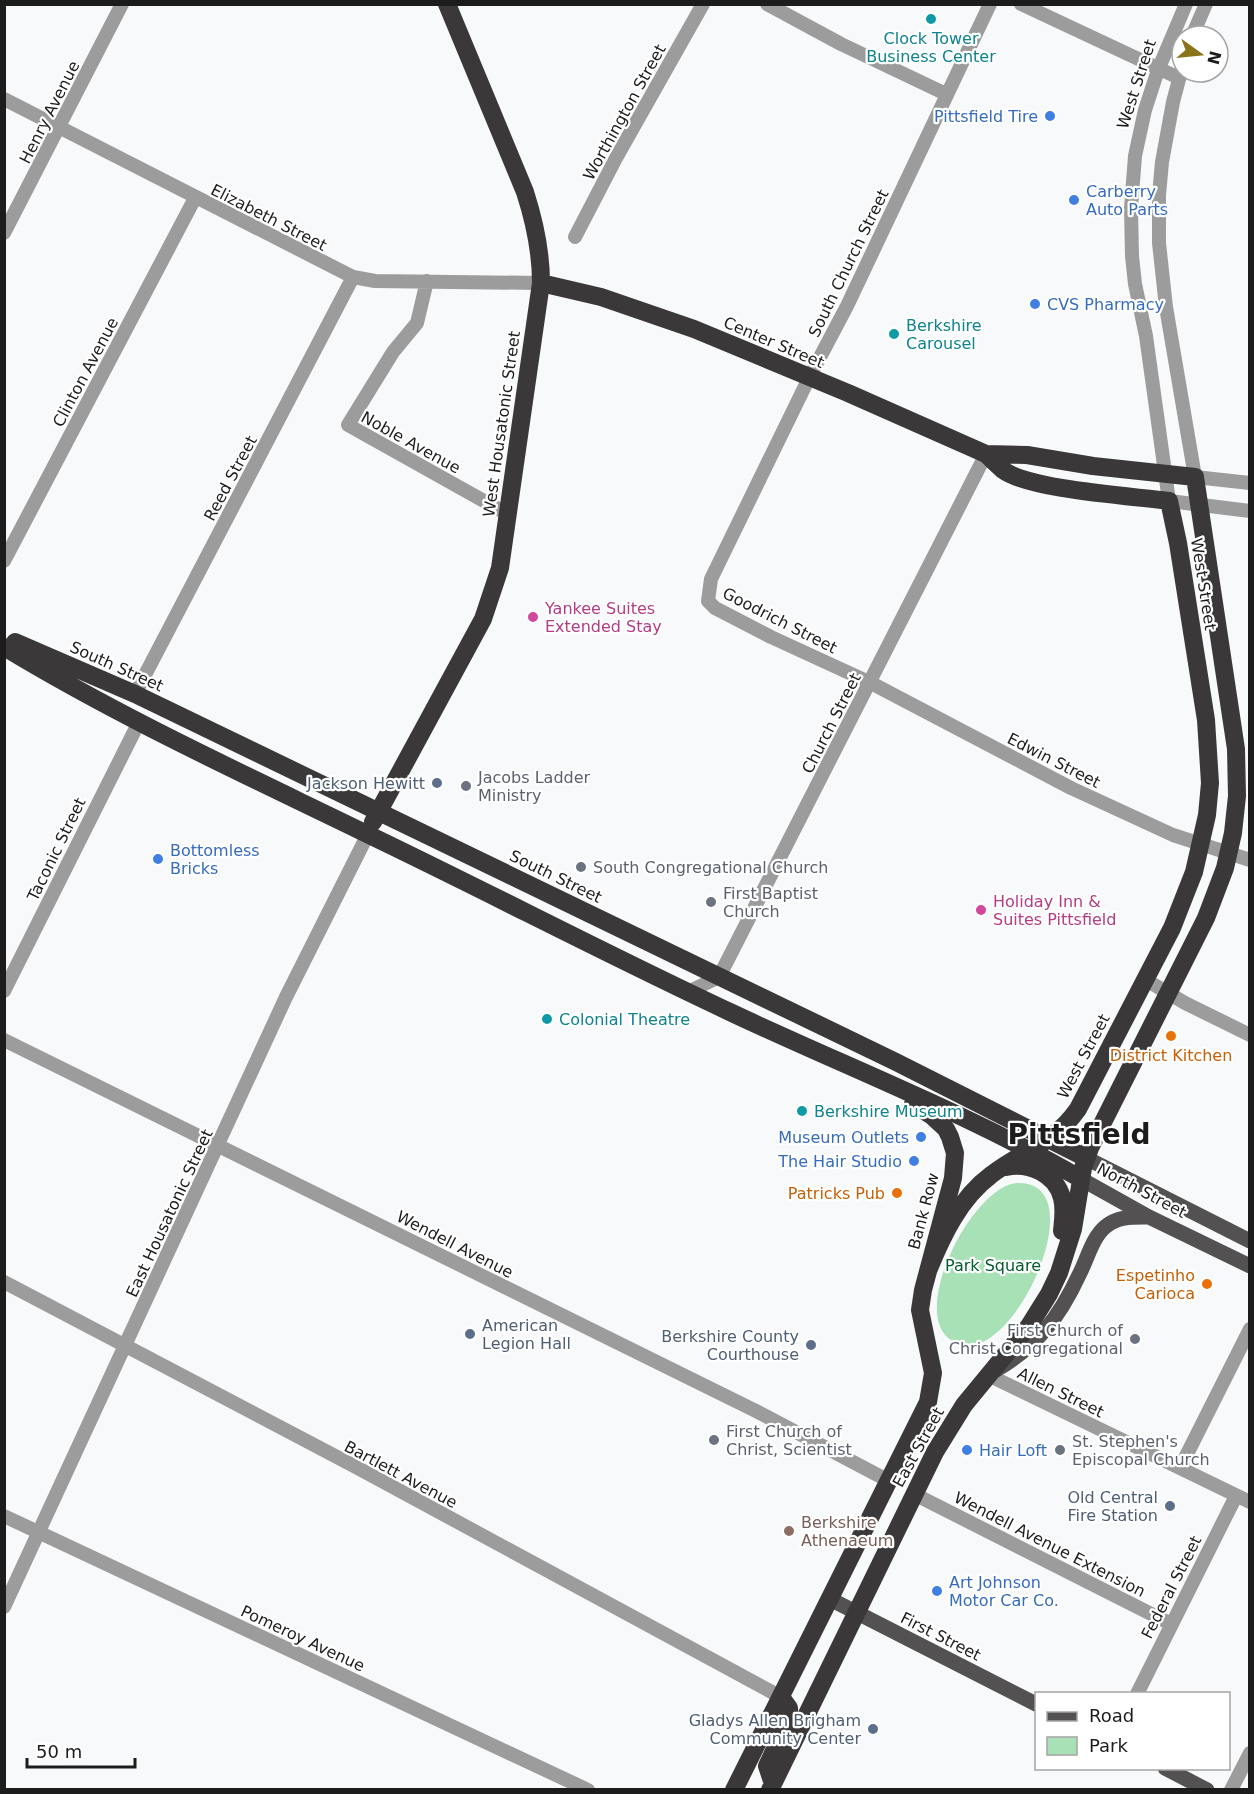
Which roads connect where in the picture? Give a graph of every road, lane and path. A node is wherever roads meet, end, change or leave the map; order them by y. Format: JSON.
{"nodes":[{"id":1,"x":122,"y":4,"type":"edge"},
{"id":2,"x":447,"y":4,"type":"edge"},
{"id":3,"x":703,"y":4,"type":"edge"},
{"id":4,"x":767,"y":4,"type":"edge"},
{"id":5,"x":990,"y":4,"type":"edge"},
{"id":6,"x":1021,"y":4,"type":"edge"},
{"id":7,"x":1186,"y":4,"type":"edge"},
{"id":8,"x":1206,"y":4,"type":"edge"},
{"id":9,"x":1197,"y":24,"type":"edge"},
{"id":10,"x":1158,"y":70,"type":"junction"},
{"id":11,"x":1170,"y":72,"type":"edge"},
{"id":12,"x":1178,"y":84,"type":"edge"},
{"id":13,"x":946,"y":94,"type":"junction"},
{"id":14,"x":4,"y":99,"type":"edge"},
{"id":15,"x":60,"y":128,"type":"junction"},
{"id":16,"x":195,"y":198,"type":"junction"},
{"id":17,"x":4,"y":233,"type":"edge"},
{"id":18,"x":575,"y":237,"type":"dead end"},
{"id":19,"x":353,"y":277,"type":"junction"},
{"id":20,"x":427,"y":281,"type":"junction"},
{"id":21,"x":541,"y":283,"type":"junction"},
{"id":22,"x":809,"y":378,"type":"junction"},
{"id":23,"x":986,"y":454,"type":"junction"},
{"id":24,"x":1166,"y":474,"type":"junction"},
{"id":25,"x":1195,"y":477,"type":"junction"},
{"id":26,"x":1250,"y":483,"type":"edge"},
{"id":27,"x":1169,"y":501,"type":"junction"},
{"id":28,"x":1200,"y":505,"type":"junction"},
{"id":29,"x":1250,"y":511,"type":"edge"},
{"id":30,"x":509,"y":515,"type":"junction"},
{"id":31,"x":4,"y":561,"type":"edge"},
{"id":32,"x":708,"y":601,"type":"joint"},
{"id":33,"x":4,"y":638,"type":"edge"},
{"id":34,"x":4,"y":647,"type":"edge"},
{"id":35,"x":871,"y":682,"type":"junction"},
{"id":36,"x":135,"y":694,"type":"junction"},
{"id":37,"x":139,"y":722,"type":"junction"},
{"id":38,"x":378,"y":812,"type":"junction"},
{"id":39,"x":368,"y":834,"type":"junction"},
{"id":40,"x":1202,"y":844,"type":"junction"},
{"id":41,"x":1229,"y":853,"type":"junction"},
{"id":42,"x":1250,"y":860,"type":"edge"},
{"id":43,"x":719,"y":977,"type":"junction"},
{"id":44,"x":1146,"y":980,"type":"junction"},
{"id":45,"x":4,"y":991,"type":"edge"},
{"id":46,"x":688,"y":992,"type":"junction"},
{"id":47,"x":1168,"y":993,"type":"junction"},
{"id":48,"x":1250,"y":1035,"type":"edge"},
{"id":49,"x":4,"y":1040,"type":"edge"},
{"id":50,"x":855,"y":1070,"type":"junction"},
{"id":51,"x":1049,"y":1140,"type":"junction"},
{"id":52,"x":218,"y":1147,"type":"junction"},
{"id":53,"x":1032,"y":1151,"type":"junction"},
{"id":54,"x":1086,"y":1158,"type":"junction"},
{"id":55,"x":1001,"y":1168,"type":"junction"},
{"id":56,"x":1081,"y":1179,"type":"junction"},
{"id":57,"x":1149,"y":1217,"type":"junction"},
{"id":58,"x":1250,"y":1241,"type":"edge"},
{"id":59,"x":1250,"y":1266,"type":"edge"},
{"id":60,"x":928,"y":1271,"type":"junction"},
{"id":61,"x":1059,"y":1273,"type":"junction"},
{"id":62,"x":4,"y":1282,"type":"edge"},
{"id":63,"x":1250,"y":1329,"type":"edge"},
{"id":64,"x":126,"y":1346,"type":"junction"},
{"id":65,"x":988,"y":1375,"type":"junction"},
{"id":66,"x":923,"y":1415,"type":"joint"},
{"id":67,"x":1180,"y":1468,"type":"junction"},
{"id":68,"x":889,"y":1481,"type":"junction"},
{"id":69,"x":914,"y":1494,"type":"junction"},
{"id":70,"x":1236,"y":1496,"type":"junction"},
{"id":71,"x":1250,"y":1502,"type":"edge"},
{"id":72,"x":4,"y":1516,"type":"edge"},
{"id":73,"x":40,"y":1533,"type":"junction"},
{"id":74,"x":830,"y":1599,"type":"junction"},
{"id":75,"x":4,"y":1607,"type":"edge"},
{"id":76,"x":857,"y":1613,"type":"junction"},
{"id":77,"x":1171,"y":1624,"type":"junction"},
{"id":78,"x":1138,"y":1692,"type":"edge"},
{"id":79,"x":781,"y":1697,"type":"junction"},
{"id":80,"x":1035,"y":1703,"type":"edge"},
{"id":81,"x":1250,"y":1753,"type":"edge"},
{"id":82,"x":1169,"y":1770,"type":"edge"},
{"id":83,"x":771,"y":1787,"type":"edge"},
{"id":84,"x":588,"y":1790,"type":"edge"},
{"id":85,"x":734,"y":1790,"type":"edge"},
{"id":86,"x":1207,"y":1790,"type":"edge"},
{"id":87,"x":1232,"y":1790,"type":"edge"}],
"edges":[{"from":1,"to":15,"type":"street","name":"Henry Avenue"},
{"from":2,"to":21,"type":"highway","name":"West Housatonic Street"},
{"from":3,"to":18,"type":"street","name":"Worthington Street"},
{"from":4,"to":13,"type":"street"},
{"from":5,"to":13,"type":"street","name":"South Church Street"},
{"from":6,"to":10,"type":"street"},
{"from":7,"to":10,"type":"street","name":"West Street"},
{"from":8,"to":9,"type":"street"},
{"from":10,"to":11,"type":"street"},
{"from":10,"to":24,"type":"street","name":"West Street"},
{"from":12,"to":25,"type":"street","name":"West Street"},
{"from":13,"to":22,"type":"street","name":"South Church Street"},
{"from":14,"to":15,"type":"street","name":"Elizabeth Street"},
{"from":15,"to":16,"type":"street","name":"Elizabeth Street"},
{"from":15,"to":17,"type":"street","name":"Henry Avenue"},
{"from":16,"to":19,"type":"street","name":"Elizabeth Street"},
{"from":16,"to":31,"type":"street","name":"Clinton Avenue"},
{"from":19,"to":20,"type":"street","name":"Elizabeth Street"},
{"from":19,"to":36,"type":"street","name":"Reed Street"},
{"from":20,"to":21,"type":"street","name":"Elizabeth Street"},
{"from":20,"to":30,"type":"street","name":"Noble Avenue"},
{"from":21,"to":22,"type":"highway","name":"Center Street"},
{"from":21,"to":30,"type":"highway","name":"West Housatonic Street"},
{"from":22,"to":23,"type":"highway","name":"Center Street"},
{"from":22,"to":32,"type":"street","name":"South Church Street"},
{"from":23,"to":24,"type":"highway","name":"Center Street"},
{"from":23,"to":27,"type":"highway","name":"Center Street"},
{"from":23,"to":35,"type":"street","name":"Church Street"},
{"from":24,"to":25,"type":"highway","name":"Center Street"},
{"from":24,"to":27,"type":"street","name":"West Street"},
{"from":25,"to":26,"type":"street","name":"Center Street"},
{"from":25,"to":28,"type":"highway","name":"West Street"},
{"from":27,"to":28,"type":"street","name":"Center Street"},
{"from":27,"to":40,"type":"highway","name":"West Street"},
{"from":28,"to":29,"type":"street","name":"Center Street"},
{"from":28,"to":41,"type":"highway","name":"West Street"},
{"from":30,"to":38,"type":"highway","name":"West Housatonic Street"},
{"from":32,"to":35,"type":"street","name":"Goodrich Street"},
{"from":33,"to":36,"type":"highway","name":"South Street"},
{"from":34,"to":37,"type":"highway","name":"South Street"},
{"from":35,"to":40,"type":"street","name":"Edwin Street"},
{"from":35,"to":43,"type":"street","name":"Church Street"},
{"from":36,"to":38,"type":"highway","name":"South Street"},
{"from":37,"to":39,"type":"highway","name":"South Street"},
{"from":37,"to":45,"type":"street","name":"Taconic Street"},
{"from":38,"to":39,"type":"highway","name":"West Housatonic Street"},
{"from":38,"to":43,"type":"highway","name":"South Street"},
{"from":39,"to":46,"type":"highway","name":"South Street"},
{"from":39,"to":52,"type":"street","name":"East Housatonic Street"},
{"from":40,"to":41,"type":"street","name":"Edwin Street"},
{"from":40,"to":44,"type":"highway","name":"West Street"},
{"from":41,"to":42,"type":"street","name":"Edwin Street"},
{"from":41,"to":47,"type":"highway","name":"West Street"},
{"from":43,"to":46,"type":"street"},
{"from":43,"to":51,"type":"highway","name":"South Street"},
{"from":44,"to":47,"type":"street"},
{"from":44,"to":51,"type":"highway","name":"West Street"},
{"from":46,"to":50,"type":"highway","name":"South Street"},
{"from":47,"to":48,"type":"street"},
{"from":47,"to":54,"type":"highway","name":"West Street"},
{"from":49,"to":52,"type":"street","name":"Wendell Avenue"},
{"from":50,"to":53,"type":"highway","name":"North Street"},
{"from":50,"to":60,"type":"highway","name":"Bank Row"},
{"from":51,"to":53,"type":"highway","name":"Bank Row"},
{"from":51,"to":54,"type":"highway","name":"South Street"},
{"from":52,"to":64,"type":"street","name":"East Housatonic Street"},
{"from":52,"to":68,"type":"street","name":"Wendell Avenue"},
{"from":53,"to":55,"type":"highway","name":"Bank Row"},
{"from":53,"to":56,"type":"highway","name":"North Street"},
{"from":54,"to":56,"type":"highway","name":"West Street"},
{"from":54,"to":58,"type":"main road","name":"North Street"},
{"from":55,"to":60,"type":"highway","name":"Bank Row"},
{"from":55,"to":61,"type":"highway"},
{"from":56,"to":57,"type":"main road","name":"North Street"},
{"from":56,"to":61,"type":"highway","name":"West Street"},
{"from":57,"to":59,"type":"main road","name":"North Street"},
{"from":57,"to":65,"type":"main road","name":"East Street"},
{"from":60,"to":66,"type":"highway","name":"Bank Row"},
{"from":61,"to":65,"type":"highway"},
{"from":62,"to":64,"type":"street","name":"Bartlett Avenue"},
{"from":63,"to":67,"type":"street"},
{"from":64,"to":73,"type":"street","name":"East Housatonic Street"},
{"from":64,"to":79,"type":"street","name":"Bartlett Avenue"},
{"from":65,"to":67,"type":"street","name":"Allen Street"},
{"from":65,"to":69,"type":"highway","name":"East Street"},
{"from":66,"to":68,"type":"highway","name":"East Street"},
{"from":67,"to":70,"type":"street","name":"Allen Street"},
{"from":68,"to":74,"type":"highway","name":"East Street"},
{"from":69,"to":76,"type":"highway","name":"East Street"},
{"from":69,"to":77,"type":"street","name":"Wendell Avenue Extension"},
{"from":70,"to":71,"type":"street","name":"Allen Street"},
{"from":70,"to":77,"type":"street","name":"Federal Street"},
{"from":72,"to":73,"type":"street","name":"Pomeroy Avenue"},
{"from":73,"to":75,"type":"street","name":"East Housatonic Street"},
{"from":73,"to":84,"type":"street","name":"Pomeroy Avenue"},
{"from":74,"to":76,"type":"main road","name":"First Street"},
{"from":74,"to":79,"type":"highway","name":"East Street"},
{"from":76,"to":80,"type":"main road","name":"First Street"},
{"from":76,"to":83,"type":"highway","name":"East Street"},
{"from":77,"to":78,"type":"street","name":"Federal Street"},
{"from":79,"to":83,"type":"highway"},
{"from":79,"to":85,"type":"highway","name":"East Street"},
{"from":81,"to":87,"type":"street"},
{"from":82,"to":86,"type":"main road"}]}
